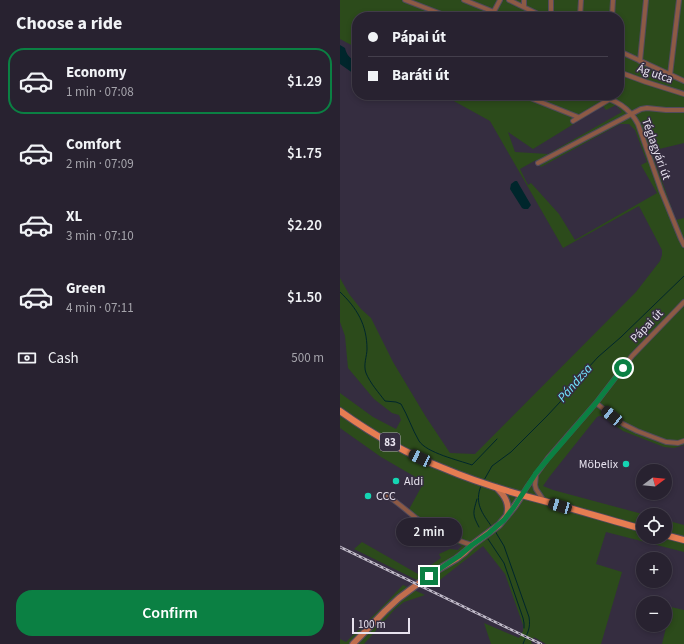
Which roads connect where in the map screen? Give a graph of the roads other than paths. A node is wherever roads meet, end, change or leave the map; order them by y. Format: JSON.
{"nodes":[{"id":1,"x":405,"y":0,"type":"edge"},
{"id":2,"x":464,"y":0,"type":"edge"},
{"id":3,"x":500,"y":0,"type":"edge"},
{"id":4,"x":509,"y":0,"type":"edge"},
{"id":5,"x":524,"y":0,"type":"edge"},
{"id":6,"x":551,"y":0,"type":"edge"},
{"id":7,"x":582,"y":0,"type":"edge"},
{"id":8,"x":613,"y":0,"type":"edge"},
{"id":9,"x":646,"y":0,"type":"edge"},
{"id":10,"x":679,"y":0,"type":"edge"},
{"id":11,"x":524,"y":7,"type":"junction"},
{"id":12,"x":436,"y":12,"type":"edge"},
{"id":13,"x":494,"y":12,"type":"joint"},
{"id":14,"x":534,"y":12,"type":"edge"},
{"id":15,"x":551,"y":12,"type":"edge"},
{"id":16,"x":581,"y":12,"type":"edge"},
{"id":17,"x":612,"y":12,"type":"edge"},
{"id":18,"x":624,"y":53,"type":"edge"},
{"id":19,"x":640,"y":61,"type":"junction"},
{"id":20,"x":624,"y":74,"type":"edge"},
{"id":21,"x":670,"y":75,"type":"junction"},
{"id":22,"x":684,"y":82,"type":"edge"},
{"id":23,"x":684,"y":94,"type":"edge"},
{"id":24,"x":536,"y":100,"type":"edge"},
{"id":25,"x":608,"y":100,"type":"edge"},
{"id":26,"x":612,"y":100,"type":"edge"},
{"id":27,"x":684,"y":110,"type":"edge"},
{"id":28,"x":632,"y":114,"type":"junction"},
{"id":29,"x":578,"y":117,"type":"junction"},
{"id":30,"x":573,"y":121,"type":"dead end"},
{"id":31,"x":538,"y":163,"type":"dead end"},
{"id":32,"x":684,"y":245,"type":"edge"},
{"id":33,"x":684,"y":302,"type":"edge"},
{"id":34,"x":596,"y":403,"type":"junction"},
{"id":35,"x":340,"y":411,"type":"edge"},
{"id":36,"x":684,"y":441,"type":"edge"},
{"id":37,"x":536,"y":473,"type":"junction"},
{"id":38,"x":496,"y":488,"type":"junction"},
{"id":39,"x":386,"y":495,"type":"dead end"},
{"id":40,"x":522,"y":495,"type":"junction"},
{"id":41,"x":544,"y":501,"type":"junction"},
{"id":42,"x":504,"y":520,"type":"junction"},
{"id":43,"x":636,"y":527,"type":"edge"},
{"id":44,"x":672,"y":537,"type":"edge"},
{"id":45,"x":684,"y":540,"type":"edge"},
{"id":46,"x":472,"y":545,"type":"junction"},
{"id":47,"x":353,"y":644,"type":"edge"}],
"edges":[{"from":1,"to":12,"type":"street"},
{"from":2,"to":13,"type":"street"},
{"from":3,"to":13,"type":"street"},
{"from":4,"to":11,"type":"street"},
{"from":5,"to":11,"type":"street"},
{"from":6,"to":15,"type":"street"},
{"from":7,"to":16,"type":"street"},
{"from":8,"to":17,"type":"street"},
{"from":9,"to":19,"type":"street"},
{"from":10,"to":21,"type":"street"},
{"from":11,"to":14,"type":"street"},
{"from":18,"to":19,"type":"street"},
{"from":19,"to":21,"type":"street"},
{"from":20,"to":23,"type":"street","name":"Ág utca"},
{"from":21,"to":22,"type":"street"},
{"from":24,"to":29,"type":"street"},
{"from":25,"to":29,"type":"street"},
{"from":26,"to":28,"type":"street"},
{"from":27,"to":28,"type":"street"},
{"from":28,"to":31,"type":"street","name":"Téglagyári út"},
{"from":28,"to":32,"type":"street","name":"Téglagyári út"},
{"from":29,"to":30,"type":"street"},
{"from":33,"to":34,"type":"street","name":"Pápai út"},
{"from":34,"to":36,"type":"street"},
{"from":34,"to":37,"type":"street","name":"Pápai út"},
{"from":35,"to":38,"type":"main road","number":"83"},
{"from":37,"to":40,"type":"street","name":"Pápai út"},
{"from":37,"to":41,"type":"street"},
{"from":38,"to":40,"type":"main road","number":"83"},
{"from":38,"to":42,"type":"street"},
{"from":39,"to":46,"type":"street"},
{"from":40,"to":41,"type":"main road","number":"83"},
{"from":40,"to":42,"type":"street"},
{"from":41,"to":43,"type":"main road","number":"83"},
{"from":42,"to":46,"type":"street"},
{"from":44,"to":45,"type":"main road"},
{"from":46,"to":47,"type":"street"}]}
